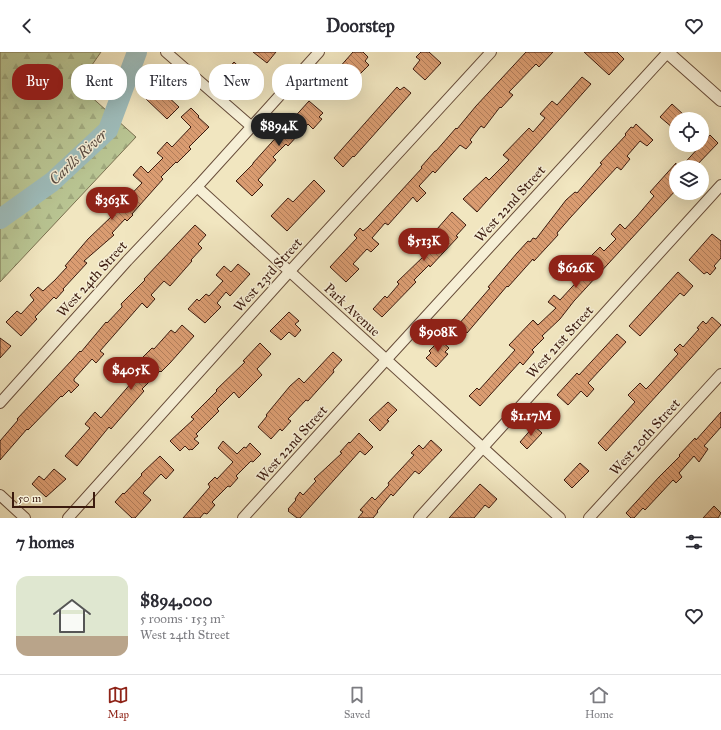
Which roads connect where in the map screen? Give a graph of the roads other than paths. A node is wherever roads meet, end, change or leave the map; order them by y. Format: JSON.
{"nodes":[{"id":1,"x":166,"y":52,"type":"edge"},
{"id":2,"x":319,"y":52,"type":"edge"},
{"id":3,"x":491,"y":52,"type":"edge"},
{"id":4,"x":668,"y":52,"type":"edge"},
{"id":5,"x":721,"y":100,"type":"edge"},
{"id":6,"x":252,"y":127,"type":"junction"},
{"id":7,"x":721,"y":185,"type":"edge"},
{"id":8,"x":197,"y":187,"type":"junction"},
{"id":9,"x":290,"y":271,"type":"junction"},
{"id":10,"x":386,"y":360,"type":"junction"},
{"id":11,"x":721,"y":374,"type":"edge"},
{"id":12,"x":0,"y":403,"type":"edge"},
{"id":13,"x":483,"y":448,"type":"junction"},
{"id":14,"x":0,"y":495,"type":"edge"},
{"id":15,"x":25,"y":518,"type":"edge"},
{"id":16,"x":68,"y":518,"type":"edge"},
{"id":17,"x":244,"y":518,"type":"edge"},
{"id":18,"x":419,"y":518,"type":"edge"},
{"id":19,"x":560,"y":518,"type":"edge"},
{"id":20,"x":589,"y":518,"type":"edge"}],
"edges":[{"from":1,"to":6,"type":"street"},
{"from":2,"to":6,"type":"street","name":"West 24th Street"},
{"from":3,"to":9,"type":"street","name":"West 23rd Street"},
{"from":4,"to":5,"type":"street"},
{"from":4,"to":10,"type":"street","name":"West 22nd Street"},
{"from":6,"to":8,"type":"street","name":"West 24th Street"},
{"from":7,"to":13,"type":"street","name":"West 21st Street"},
{"from":8,"to":9,"type":"street","name":"Park Avenue"},
{"from":8,"to":12,"type":"street","name":"West 24th Street"},
{"from":9,"to":10,"type":"street","name":"Park Avenue"},
{"from":9,"to":16,"type":"street","name":"West 23rd Street"},
{"from":10,"to":13,"type":"street","name":"Park Avenue"},
{"from":10,"to":17,"type":"street","name":"West 22nd Street"},
{"from":11,"to":20,"type":"street","name":"West 20th Street"},
{"from":13,"to":18,"type":"street","name":"West 21st Street"},
{"from":13,"to":19,"type":"street","name":"Park Avenue"},
{"from":14,"to":15,"type":"street"}]}
